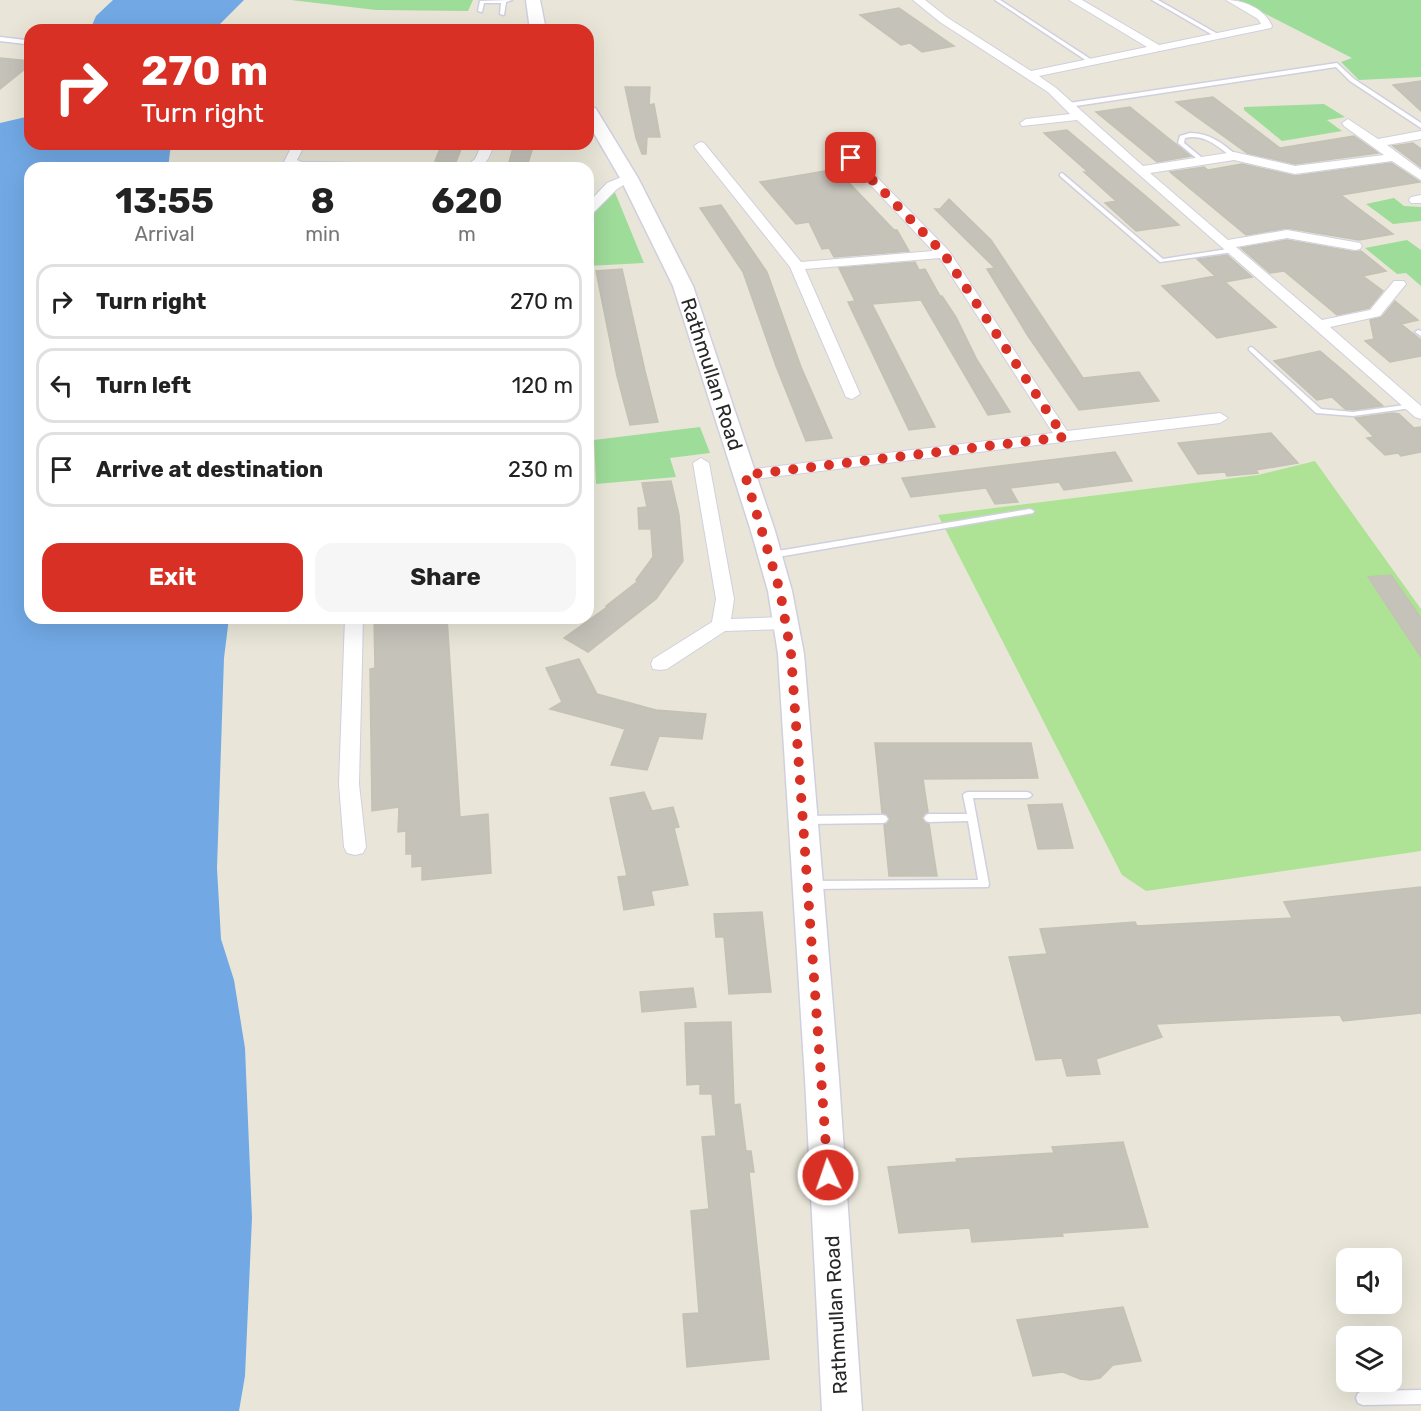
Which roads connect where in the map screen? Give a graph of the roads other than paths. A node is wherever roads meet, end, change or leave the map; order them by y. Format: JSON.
{"nodes":[{"id":1,"x":533,"y":0,"type":"edge"},
{"id":2,"x":918,"y":0,"type":"edge"},
{"id":3,"x":997,"y":0,"type":"edge"},
{"id":4,"x":1074,"y":0,"type":"edge"},
{"id":5,"x":1154,"y":0,"type":"edge"},
{"id":6,"x":1231,"y":0,"type":"edge"},
{"id":7,"x":507,"y":1,"type":"edge"},
{"id":8,"x":480,"y":11,"type":"dead end"},
{"id":9,"x":502,"y":14,"type":"dead end"},
{"id":10,"x":537,"y":24,"type":"edge"},
{"id":11,"x":1220,"y":37,"type":"junction"},
{"id":12,"x":0,"y":39,"type":"edge"},
{"id":13,"x":24,"y":42,"type":"edge"},
{"id":14,"x":1156,"y":48,"type":"junction"},
{"id":15,"x":1092,"y":62,"type":"junction"},
{"id":16,"x":1028,"y":75,"type":"junction"},
{"id":17,"x":1069,"y":105,"type":"junction"},
{"id":18,"x":1081,"y":116,"type":"junction"},
{"id":19,"x":594,"y":119,"type":"edge"},
{"id":20,"x":1026,"y":123,"type":"dead end"},
{"id":21,"x":1348,"y":123,"type":"dead end"},
{"id":22,"x":1421,"y":126,"type":"edge"},
{"id":23,"x":1421,"y":135,"type":"edge"},
{"id":24,"x":1378,"y":143,"type":"junction"},
{"id":25,"x":700,"y":146,"type":"dead end"},
{"id":26,"x":1234,"y":156,"type":"junction"},
{"id":27,"x":1395,"y":157,"type":"junction"},
{"id":28,"x":851,"y":158,"type":"dead end"},
{"id":29,"x":1203,"y":161,"type":"junction"},
{"id":30,"x":1142,"y":170,"type":"junction"},
{"id":31,"x":1062,"y":175,"type":"dead end"},
{"id":32,"x":1421,"y":176,"type":"edge"},
{"id":33,"x":629,"y":178,"type":"junction"},
{"id":34,"x":594,"y":204,"type":"edge"},
{"id":35,"x":1355,"y":246,"type":"dead end"},
{"id":36,"x":1231,"y":247,"type":"junction"},
{"id":37,"x":944,"y":254,"type":"junction"},
{"id":38,"x":797,"y":266,"type":"junction"},
{"id":39,"x":1399,"y":284,"type":"dead end"},
{"id":40,"x":1321,"y":325,"type":"junction"},
{"id":41,"x":1251,"y":349,"type":"dead end"},
{"id":42,"x":852,"y":394,"type":"dead end"},
{"id":43,"x":1416,"y":410,"type":"edge"},
{"id":44,"x":1220,"y":418,"type":"dead end"},
{"id":45,"x":1064,"y":437,"type":"junction"},
{"id":46,"x":701,"y":463,"type":"dead end"},
{"id":47,"x":745,"y":475,"type":"junction"},
{"id":48,"x":1029,"y":511,"type":"dead end"},
{"id":49,"x":770,"y":555,"type":"junction"},
{"id":50,"x":786,"y":623,"type":"junction"},
{"id":51,"x":354,"y":624,"type":"edge"},
{"id":52,"x":721,"y":625,"type":"junction"},
{"id":53,"x":660,"y":664,"type":"dead end"},
{"id":54,"x":1027,"y":795,"type":"dead end"},
{"id":55,"x":972,"y":817,"type":"junction"},
{"id":56,"x":928,"y":818,"type":"dead end"},
{"id":57,"x":883,"y":819,"type":"dead end"},
{"id":58,"x":803,"y":820,"type":"junction"},
{"id":59,"x":355,"y":847,"type":"dead end"},
{"id":60,"x":808,"y":885,"type":"junction"},
{"id":61,"x":1421,"y":1397,"type":"edge"},
{"id":62,"x":1363,"y":1398,"type":"dead end"},
{"id":63,"x":842,"y":1411,"type":"edge"}],
"edges":[{"from":1,"to":10,"type":"street"},
{"from":2,"to":16,"type":"street"},
{"from":3,"to":15,"type":"lane"},
{"from":4,"to":14,"type":"street"},
{"from":5,"to":11,"type":"lane"},
{"from":6,"to":11,"type":"street"},
{"from":7,"to":8,"type":"lane"},
{"from":7,"to":9,"type":"lane"},
{"from":11,"to":14,"type":"street"},
{"from":12,"to":13,"type":"lane"},
{"from":14,"to":15,"type":"street"},
{"from":15,"to":16,"type":"street"},
{"from":16,"to":17,"type":"street"},
{"from":17,"to":18,"type":"street"},
{"from":17,"to":22,"type":"lane"},
{"from":18,"to":20,"type":"street"},
{"from":18,"to":30,"type":"street"},
{"from":19,"to":33,"type":"street","name":"Rathmullan Road"},
{"from":21,"to":24,"type":"street"},
{"from":23,"to":24,"type":"street"},
{"from":24,"to":27,"type":"street"},
{"from":25,"to":38,"type":"street"},
{"from":26,"to":27,"type":"street"},
{"from":26,"to":29,"type":"street"},
{"from":26,"to":29,"type":"lane"},
{"from":27,"to":32,"type":"street"},
{"from":28,"to":37,"type":"street"},
{"from":29,"to":30,"type":"street"},
{"from":30,"to":36,"type":"street"},
{"from":31,"to":36,"type":"lane"},
{"from":33,"to":34,"type":"street"},
{"from":33,"to":47,"type":"street","name":"Rathmullan Road"},
{"from":35,"to":36,"type":"street"},
{"from":36,"to":40,"type":"street"},
{"from":37,"to":38,"type":"street"},
{"from":37,"to":45,"type":"street"},
{"from":38,"to":42,"type":"street"},
{"from":39,"to":40,"type":"street"},
{"from":40,"to":43,"type":"street"},
{"from":41,"to":43,"type":"lane"},
{"from":44,"to":45,"type":"street"},
{"from":45,"to":47,"type":"street"},
{"from":46,"to":52,"type":"street"},
{"from":47,"to":49,"type":"street","name":"Rathmullan Road"},
{"from":48,"to":49,"type":"lane"},
{"from":49,"to":50,"type":"street","name":"Rathmullan Road"},
{"from":50,"to":52,"type":"street"},
{"from":50,"to":58,"type":"street","name":"Rathmullan Road"},
{"from":51,"to":59,"type":"street"},
{"from":52,"to":53,"type":"street"},
{"from":54,"to":55,"type":"lane"},
{"from":55,"to":56,"type":"lane"},
{"from":55,"to":60,"type":"lane"},
{"from":57,"to":58,"type":"lane"},
{"from":58,"to":60,"type":"street","name":"Rathmullan Road"},
{"from":60,"to":63,"type":"street","name":"Rathmullan Road"},
{"from":61,"to":62,"type":"lane"}]}
